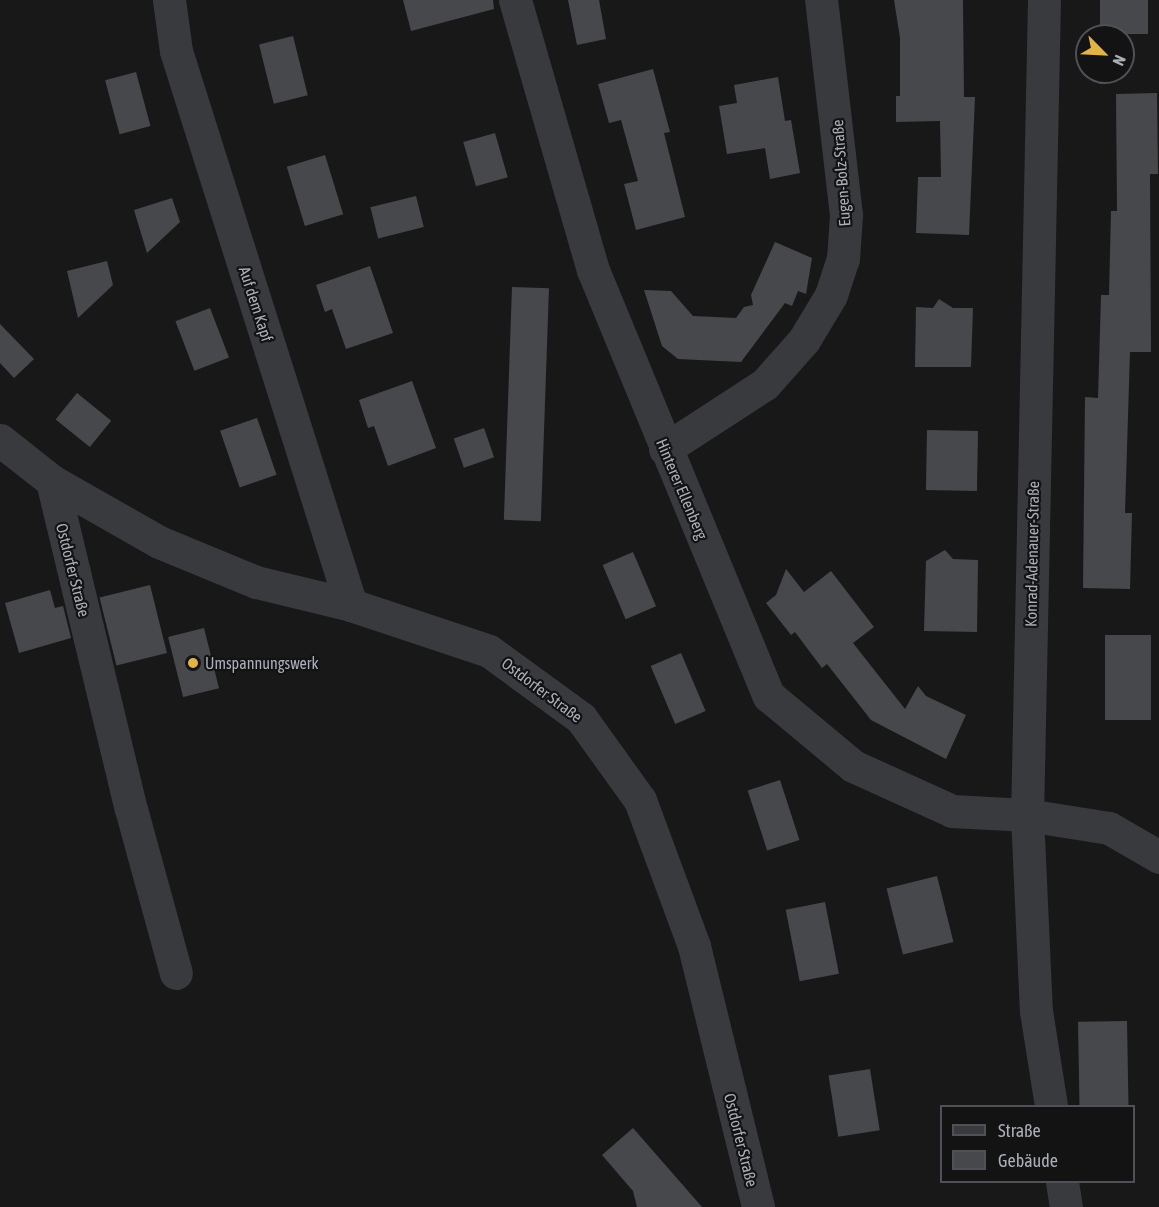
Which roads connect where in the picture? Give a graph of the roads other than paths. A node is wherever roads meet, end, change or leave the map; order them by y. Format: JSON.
{"nodes":[{"id":1,"x":169,"y":0,"type":"edge"},
{"id":2,"x":515,"y":0,"type":"edge"},
{"id":3,"x":821,"y":0,"type":"edge"},
{"id":4,"x":1044,"y":0,"type":"edge"},
{"id":5,"x":0,"y":440,"type":"edge"},
{"id":6,"x":664,"y":448,"type":"junction"},
{"id":7,"x":52,"y":481,"type":"junction"},
{"id":8,"x":351,"y":605,"type":"junction"},
{"id":9,"x":1027,"y":815,"type":"junction"},
{"id":10,"x":1159,"y":857,"type":"edge"},
{"id":11,"x":176,"y":973,"type":"dead end"},
{"id":12,"x":1051,"y":1105,"type":"edge"},
{"id":13,"x":1062,"y":1183,"type":"edge"},
{"id":14,"x":758,"y":1207,"type":"edge"},
{"id":15,"x":1066,"y":1207,"type":"edge"}],
"edges":[{"from":1,"to":8,"type":"street","name":"Auf dem Kapf"},
{"from":2,"to":6,"type":"street","name":"Hinterer Ellenberg"},
{"from":3,"to":6,"type":"street","name":"Eugen-Bolz-Straße"},
{"from":4,"to":9,"type":"street","name":"Konrad-Adenauer-Straße"},
{"from":5,"to":7,"type":"street","name":"Ostdorfer Straße"},
{"from":6,"to":9,"type":"street","name":"Hinterer Ellenberg"},
{"from":7,"to":8,"type":"street","name":"Ostdorfer Straße"},
{"from":7,"to":11,"type":"street","name":"Ostdorfer Straße"},
{"from":8,"to":14,"type":"street","name":"Ostdorfer Straße"},
{"from":9,"to":10,"type":"street","name":"Hinterer Ellenberg"},
{"from":9,"to":12,"type":"street","name":"Konrad-Adenauer-Straße"},
{"from":13,"to":15,"type":"street"}]}
